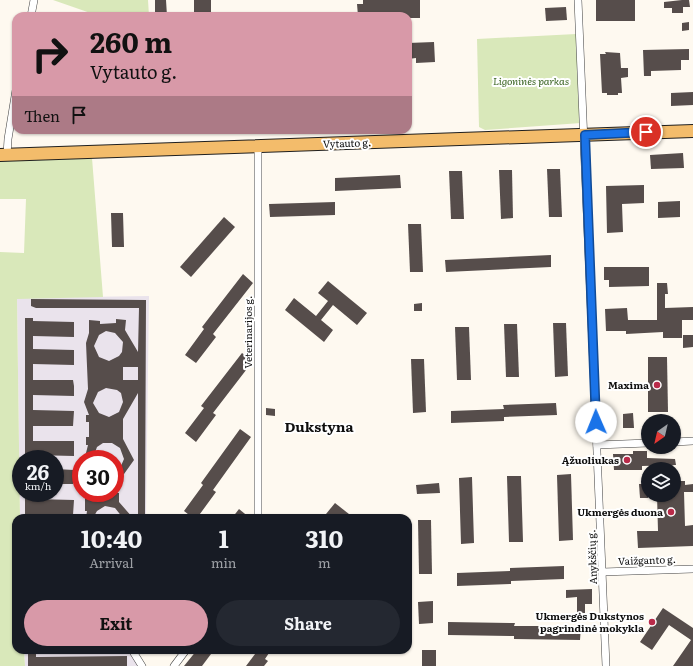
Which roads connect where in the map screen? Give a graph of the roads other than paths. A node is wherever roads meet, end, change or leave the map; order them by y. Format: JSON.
{"nodes":[{"id":1,"x":34,"y":0,"type":"edge"},
{"id":2,"x":578,"y":0,"type":"edge"},
{"id":3,"x":32,"y":12,"type":"edge"},
{"id":4,"x":12,"y":114,"type":"edge"},
{"id":5,"x":693,"y":131,"type":"edge"},
{"id":6,"x":585,"y":135,"type":"junction"},
{"id":7,"x":258,"y":146,"type":"junction"},
{"id":8,"x":4,"y":155,"type":"edge"},
{"id":9,"x":693,"y":441,"type":"edge"},
{"id":10,"x":681,"y":442,"type":"edge"},
{"id":11,"x":641,"y":443,"type":"edge"},
{"id":12,"x":597,"y":445,"type":"junction"},
{"id":13,"x":258,"y":514,"type":"edge"},
{"id":14,"x":693,"y":569,"type":"edge"},
{"id":15,"x":602,"y":572,"type":"junction"},
{"id":16,"x":134,"y":654,"type":"edge"},
{"id":17,"x":183,"y":654,"type":"edge"},
{"id":18,"x":142,"y":666,"type":"edge"},
{"id":19,"x":174,"y":666,"type":"edge"},
{"id":20,"x":606,"y":666,"type":"edge"}],
"edges":[{"from":1,"to":3,"type":"street"},
{"from":2,"to":6,"type":"street","name":"Anykščių g."},
{"from":4,"to":8,"type":"street"},
{"from":5,"to":6,"type":"main road","name":"Vytauto g."},
{"from":6,"to":7,"type":"main road","name":"Vytauto g."},
{"from":6,"to":12,"type":"street","name":"Anykščių g."},
{"from":7,"to":8,"type":"main road","name":"Vytauto g."},
{"from":7,"to":13,"type":"street","name":"Veterinarijos g."},
{"from":9,"to":10,"type":"street"},
{"from":11,"to":12,"type":"street"},
{"from":12,"to":15,"type":"street","name":"Anykščių g."},
{"from":14,"to":15,"type":"street","name":"Vaižganto g."},
{"from":15,"to":20,"type":"street","name":"Anykščių g."},
{"from":16,"to":18,"type":"street"},
{"from":17,"to":19,"type":"street"}]}
